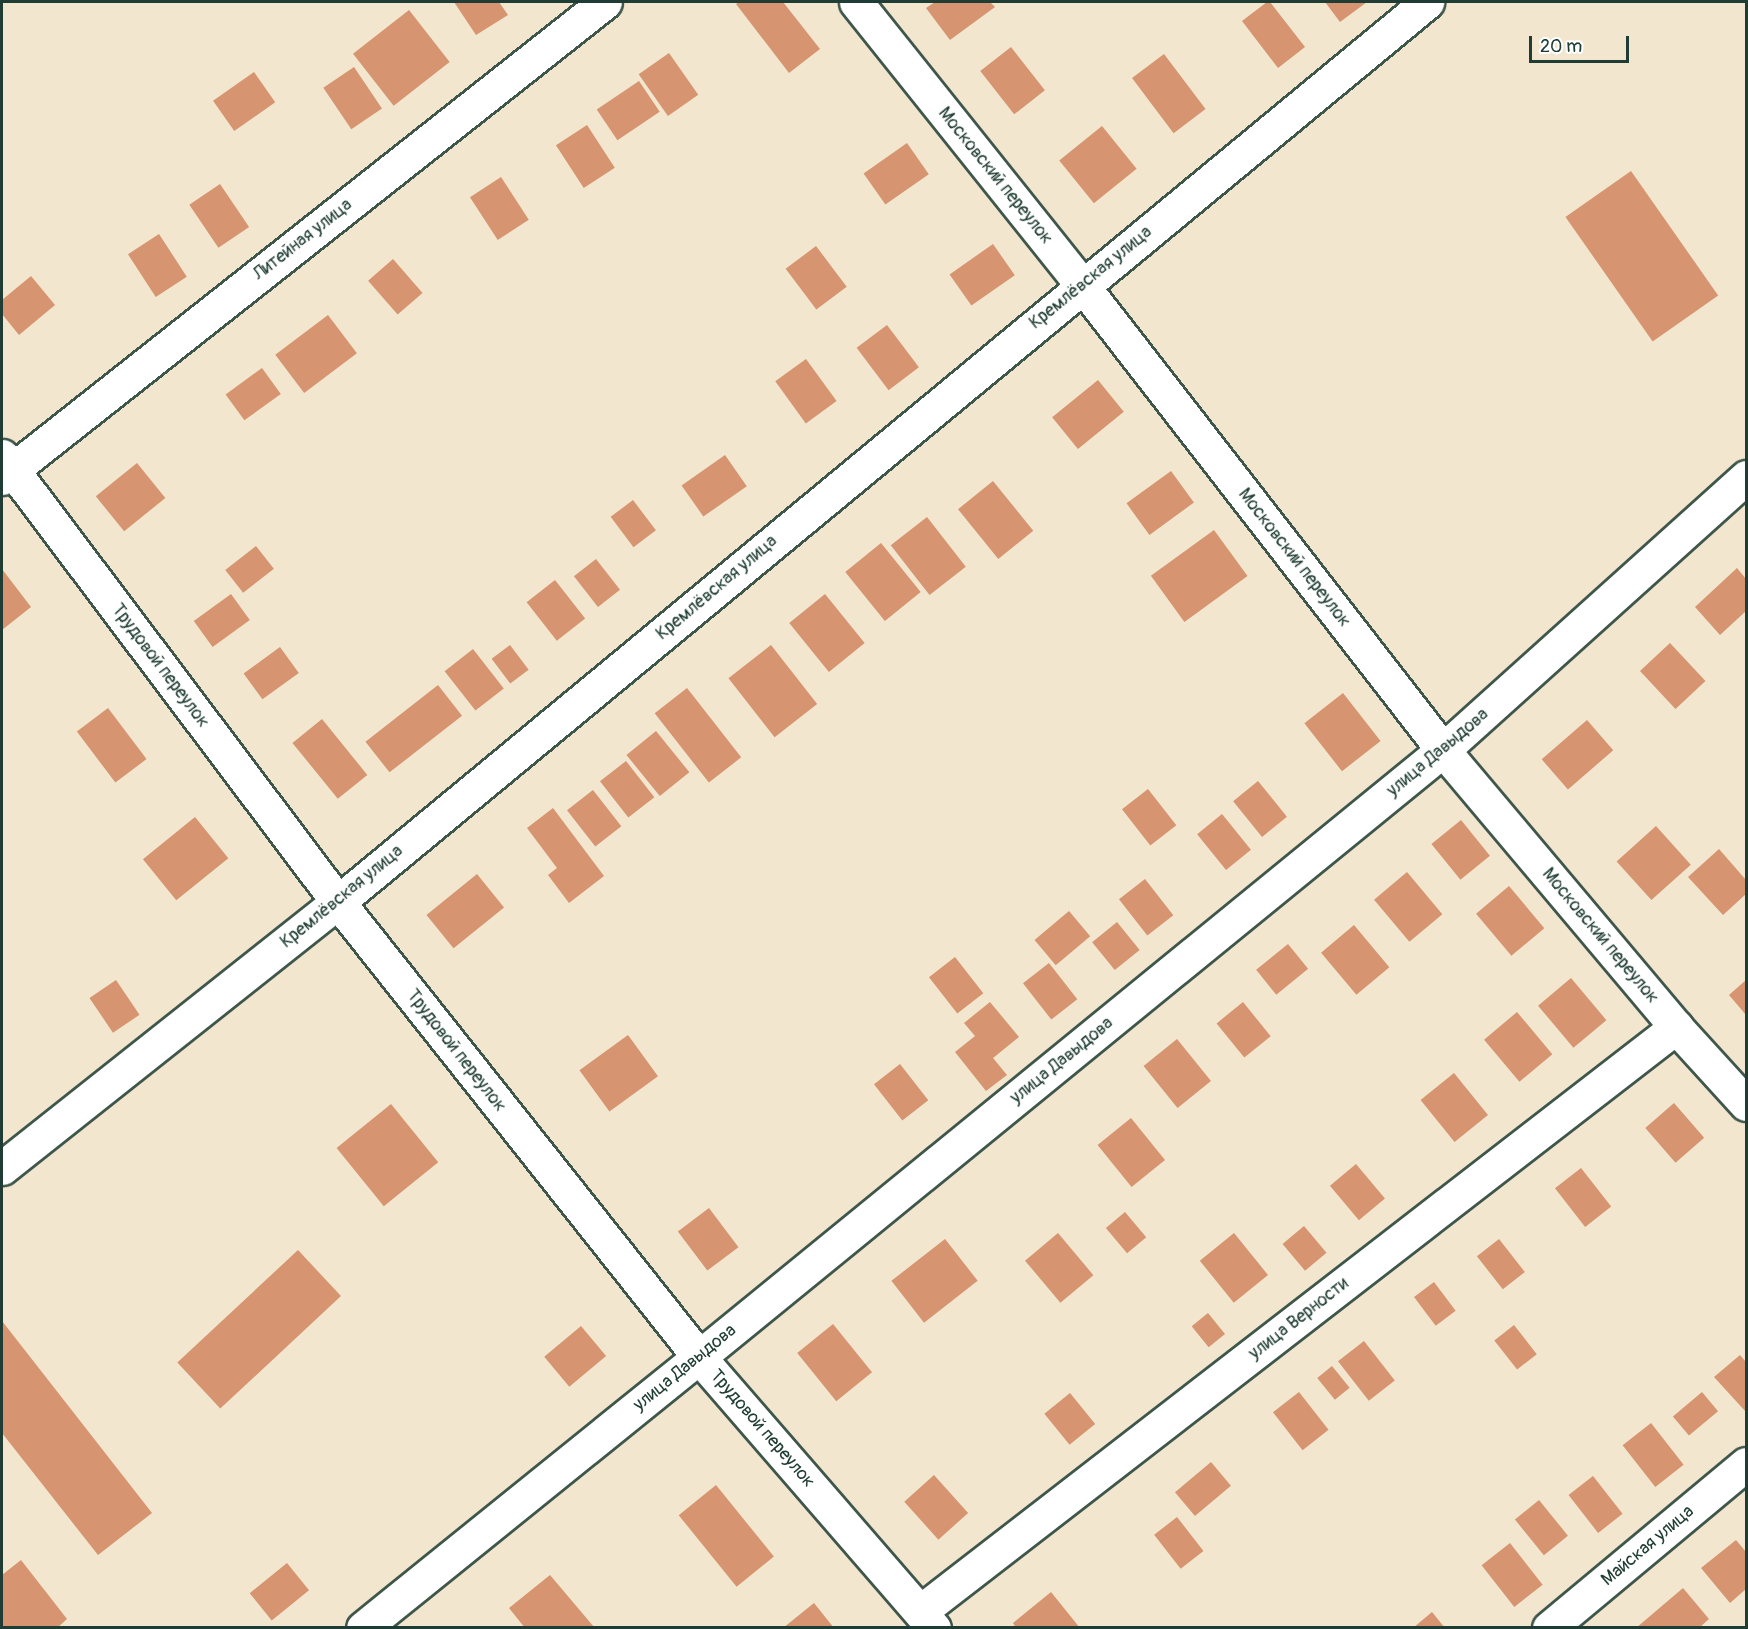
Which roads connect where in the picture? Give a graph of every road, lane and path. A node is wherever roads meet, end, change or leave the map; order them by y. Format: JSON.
{"nodes":[{"id":1,"x":605,"y":2,"type":"edge"},
{"id":2,"x":856,"y":2,"type":"edge"},
{"id":3,"x":1427,"y":2,"type":"edge"},
{"id":4,"x":1082,"y":285,"type":"junction"},
{"id":5,"x":5,"y":468,"type":"edge"},
{"id":6,"x":1746,"y":477,"type":"edge"},
{"id":7,"x":1443,"y":750,"type":"junction"},
{"id":8,"x":338,"y":902,"type":"junction"},
{"id":9,"x":1676,"y":1026,"type":"junction"},
{"id":10,"x":1746,"y":1104,"type":"edge"},
{"id":11,"x":2,"y":1168,"type":"edge"},
{"id":12,"x":699,"y":1357,"type":"junction"},
{"id":13,"x":1746,"y":1464,"type":"edge"},
{"id":14,"x":928,"y":1619,"type":"edge"},
{"id":15,"x":363,"y":1628,"type":"edge"},
{"id":16,"x":1549,"y":1628,"type":"edge"}],
"edges":[{"from":1,"to":5,"type":"street","name":"Литейная улица"},
{"from":2,"to":4,"type":"street","name":"Московский переулок"},
{"from":3,"to":4,"type":"street","name":"Кремлёвская улица"},
{"from":4,"to":7,"type":"street","name":"Московский переулок"},
{"from":4,"to":8,"type":"street","name":"Кремлёвская улица"},
{"from":5,"to":8,"type":"street","name":"Трудовой переулок"},
{"from":6,"to":7,"type":"street","name":"улица Давыдова"},
{"from":7,"to":9,"type":"street","name":"Московский переулок"},
{"from":7,"to":12,"type":"street","name":"улица Давыдова"},
{"from":8,"to":11,"type":"street","name":"Кремлёвская улица"},
{"from":8,"to":12,"type":"street","name":"Трудовой переулок"},
{"from":9,"to":10,"type":"street","name":"Московский переулок"},
{"from":9,"to":14,"type":"street","name":"улица Верности"},
{"from":12,"to":14,"type":"street","name":"Трудовой переулок"},
{"from":12,"to":15,"type":"street","name":"улица Давыдова"},
{"from":13,"to":16,"type":"street","name":"Майская улица"}]}
